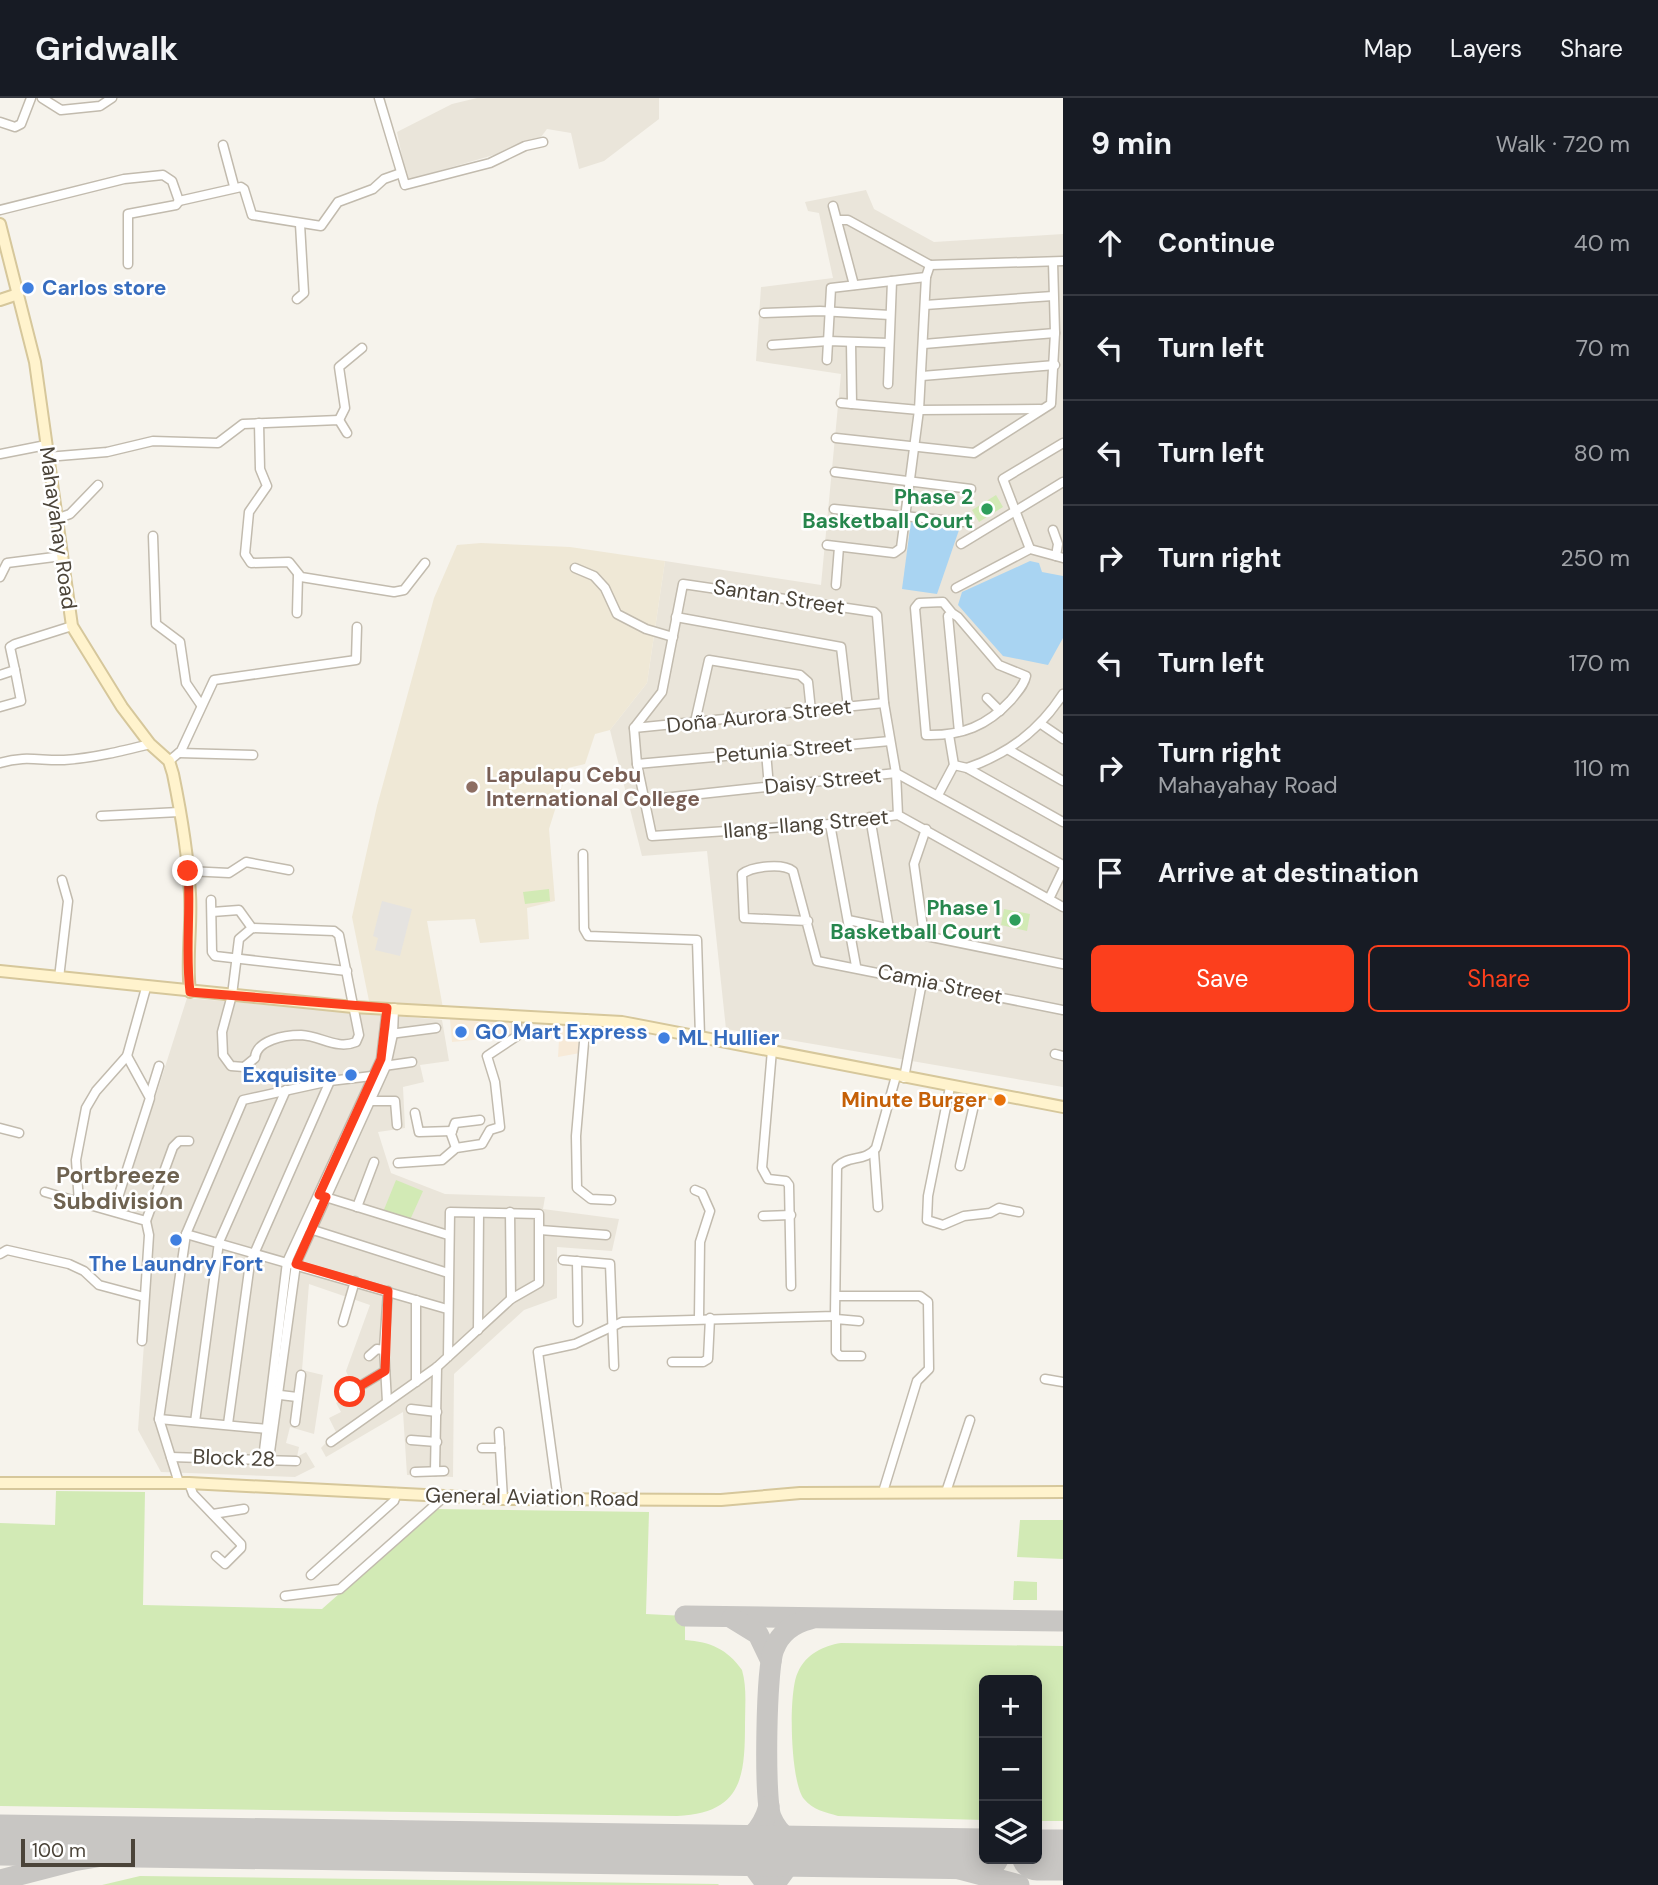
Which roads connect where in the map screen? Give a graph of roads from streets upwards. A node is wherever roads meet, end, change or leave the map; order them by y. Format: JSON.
{"nodes":[{"id":1,"x":31,"y":98,"type":"edge"},
{"id":2,"x":42,"y":98,"type":"edge"},
{"id":3,"x":112,"y":98,"type":"edge"},
{"id":4,"x":379,"y":98,"type":"edge"},
{"id":5,"x":0,"y":122,"type":"edge"},
{"id":6,"x":543,"y":142,"type":"dead end"},
{"id":7,"x":223,"y":145,"type":"dead end"},
{"id":8,"x":401,"y":173,"type":"junction"},
{"id":9,"x":233,"y":186,"type":"junction"},
{"id":10,"x":179,"y":201,"type":"junction"},
{"id":11,"x":833,"y":206,"type":"dead end"},
{"id":12,"x":0,"y":210,"type":"edge"},
{"id":13,"x":838,"y":220,"type":"junction"},
{"id":14,"x":0,"y":224,"type":"edge"},
{"id":15,"x":300,"y":224,"type":"junction"},
{"id":16,"x":1053,"y":261,"type":"junction"},
{"id":17,"x":1063,"y":261,"type":"edge"},
{"id":18,"x":128,"y":264,"type":"dead end"},
{"id":19,"x":930,"y":265,"type":"junction"},
{"id":20,"x":926,"y":277,"type":"junction"},
{"id":21,"x":892,"y":281,"type":"junction"},
{"id":22,"x":854,"y":285,"type":"junction"},
{"id":23,"x":18,"y":294,"type":"junction"},
{"id":24,"x":1053,"y":296,"type":"junction"},
{"id":25,"x":298,"y":299,"type":"dead end"},
{"id":26,"x":0,"y":300,"type":"edge"},
{"id":27,"x":925,"y":305,"type":"junction"},
{"id":28,"x":828,"y":311,"type":"junction"},
{"id":29,"x":764,"y":313,"type":"dead end"},
{"id":30,"x":890,"y":315,"type":"junction"},
{"id":31,"x":1055,"y":333,"type":"junction"},
{"id":32,"x":828,"y":341,"type":"junction"},
{"id":33,"x":851,"y":343,"type":"junction"},
{"id":34,"x":889,"y":343,"type":"junction"},
{"id":35,"x":924,"y":344,"type":"junction"},
{"id":36,"x":772,"y":345,"type":"dead end"},
{"id":37,"x":362,"y":348,"type":"dead end"},
{"id":38,"x":827,"y":360,"type":"dead end"},
{"id":39,"x":1055,"y":365,"type":"junction"},
{"id":40,"x":922,"y":376,"type":"junction"},
{"id":41,"x":888,"y":384,"type":"dead end"},
{"id":42,"x":841,"y":403,"type":"dead end"},
{"id":43,"x":852,"y":404,"type":"junction"},
{"id":44,"x":1040,"y":409,"type":"junction"},
{"id":45,"x":919,"y":410,"type":"junction"},
{"id":46,"x":339,"y":419,"type":"junction"},
{"id":47,"x":259,"y":423,"type":"junction"},
{"id":48,"x":347,"y":433,"type":"dead end"},
{"id":49,"x":836,"y":438,"type":"dead end"},
{"id":50,"x":1063,"y":443,"type":"edge"},
{"id":51,"x":46,"y":445,"type":"junction"},
{"id":52,"x":915,"y":447,"type":"junction"},
{"id":53,"x":0,"y":454,"type":"edge"},
{"id":54,"x":47,"y":457,"type":"junction"},
{"id":55,"x":835,"y":472,"type":"dead end"},
{"id":56,"x":1063,"y":482,"type":"edge"},
{"id":57,"x":910,"y":484,"type":"junction"},
{"id":58,"x":98,"y":485,"type":"dead end"},
{"id":59,"x":971,"y":489,"type":"dead end"},
{"id":60,"x":834,"y":509,"type":"dead end"},
{"id":61,"x":1014,"y":512,"type":"junction"},
{"id":62,"x":905,"y":517,"type":"junction"},
{"id":63,"x":56,"y":519,"type":"junction"},
{"id":64,"x":963,"y":522,"type":"dead end"},
{"id":65,"x":1053,"y":530,"type":"dead end"},
{"id":66,"x":153,"y":536,"type":"dead end"},
{"id":67,"x":961,"y":544,"type":"dead end"},
{"id":68,"x":827,"y":545,"type":"dead end"},
{"id":69,"x":839,"y":547,"type":"junction"},
{"id":70,"x":1030,"y":549,"type":"junction"},
{"id":71,"x":62,"y":556,"type":"junction"},
{"id":72,"x":1060,"y":557,"type":"edge"},
{"id":73,"x":425,"y":563,"type":"dead end"},
{"id":74,"x":575,"y":568,"type":"dead end"},
{"id":75,"x":298,"y":575,"type":"junction"},
{"id":76,"x":0,"y":577,"type":"edge"},
{"id":77,"x":836,"y":585,"type":"dead end"},
{"id":78,"x":956,"y":588,"type":"dead end"},
{"id":79,"x":297,"y":613,"type":"dead end"},
{"id":80,"x":950,"y":615,"type":"junction"},
{"id":81,"x":676,"y":617,"type":"junction"},
{"id":82,"x":72,"y":626,"type":"junction"},
{"id":83,"x":357,"y":628,"type":"dead end"},
{"id":84,"x":673,"y":637,"type":"junction"},
{"id":85,"x":10,"y":655,"type":"junction"},
{"id":86,"x":0,"y":657,"type":"edge"},
{"id":87,"x":15,"y":670,"type":"junction"},
{"id":88,"x":0,"y":675,"type":"edge"},
{"id":89,"x":1063,"y":694,"type":"edge"},
{"id":90,"x":987,"y":698,"type":"dead end"},
{"id":91,"x":884,"y":703,"type":"junction"},
{"id":92,"x":201,"y":705,"type":"junction"},
{"id":93,"x":0,"y":707,"type":"edge"},
{"id":94,"x":848,"y":707,"type":"junction"},
{"id":95,"x":811,"y":711,"type":"junction"},
{"id":96,"x":1000,"y":711,"type":"junction"},
{"id":97,"x":695,"y":722,"type":"junction"},
{"id":98,"x":1041,"y":724,"type":"junction"},
{"id":99,"x":634,"y":729,"type":"junction"},
{"id":100,"x":960,"y":732,"type":"junction"},
{"id":101,"x":949,"y":735,"type":"junction"},
{"id":102,"x":1063,"y":740,"type":"edge"},
{"id":103,"x":890,"y":741,"type":"junction"},
{"id":104,"x":150,"y":744,"type":"junction"},
{"id":105,"x":1009,"y":750,"type":"junction"},
{"id":106,"x":766,"y":752,"type":"junction"},
{"id":107,"x":179,"y":753,"type":"junction"},
{"id":108,"x":253,"y":755,"type":"dead end"},
{"id":109,"x":169,"y":761,"type":"junction"},
{"id":110,"x":0,"y":763,"type":"edge"},
{"id":111,"x":637,"y":764,"type":"junction"},
{"id":112,"x":954,"y":765,"type":"junction"},
{"id":113,"x":967,"y":768,"type":"junction"},
{"id":114,"x":896,"y":773,"type":"junction"},
{"id":115,"x":1063,"y":780,"type":"edge"},
{"id":116,"x":769,"y":787,"type":"junction"},
{"id":117,"x":938,"y":794,"type":"junction"},
{"id":118,"x":644,"y":800,"type":"junction"},
{"id":119,"x":179,"y":813,"type":"junction"},
{"id":120,"x":898,"y":815,"type":"junction"},
{"id":121,"x":101,"y":816,"type":"dead end"},
{"id":122,"x":870,"y":817,"type":"junction"},
{"id":123,"x":1063,"y":822,"type":"edge"},
{"id":124,"x":830,"y":824,"type":"junction"},
{"id":125,"x":926,"y":829,"type":"junction"},
{"id":126,"x":583,"y":854,"type":"dead end"},
{"id":127,"x":1063,"y":864,"type":"edge"},
{"id":128,"x":289,"y":870,"type":"dead end"},
{"id":129,"x":1063,"y":870,"type":"edge"},
{"id":130,"x":188,"y":871,"type":"junction"},
{"id":131,"x":62,"y":880,"type":"dead end"},
{"id":132,"x":1048,"y":899,"type":"junction"},
{"id":133,"x":211,"y":900,"type":"dead end"},
{"id":134,"x":1063,"y":907,"type":"edge"},
{"id":135,"x":212,"y":912,"type":"junction"},
{"id":136,"x":848,"y":919,"type":"junction"},
{"id":137,"x":808,"y":921,"type":"junction"},
{"id":138,"x":252,"y":928,"type":"junction"},
{"id":139,"x":889,"y":928,"type":"junction"},
{"id":140,"x":924,"y":935,"type":"junction"},
{"id":141,"x":237,"y":957,"type":"junction"},
{"id":142,"x":1063,"y":964,"type":"edge"},
{"id":143,"x":856,"y":966,"type":"junction"},
{"id":144,"x":0,"y":971,"type":"edge"},
{"id":145,"x":187,"y":971,"type":"junction"},
{"id":146,"x":347,"y":971,"type":"junction"},
{"id":147,"x":59,"y":978,"type":"junction"},
{"id":148,"x":922,"y":982,"type":"junction"},
{"id":149,"x":146,"y":988,"type":"junction"},
{"id":150,"x":176,"y":990,"type":"junction"},
{"id":151,"x":190,"y":992,"type":"junction"},
{"id":152,"x":232,"y":995,"type":"junction"},
{"id":153,"x":353,"y":1007,"type":"junction"},
{"id":154,"x":391,"y":1008,"type":"junction"},
{"id":155,"x":1063,"y":1010,"type":"edge"},
{"id":156,"x":516,"y":1016,"type":"junction"},
{"id":157,"x":586,"y":1019,"type":"junction"},
{"id":158,"x":436,"y":1028,"type":"dead end"},
{"id":159,"x":390,"y":1034,"type":"junction"},
{"id":160,"x":700,"y":1036,"type":"junction"},
{"id":161,"x":772,"y":1050,"type":"junction"},
{"id":162,"x":127,"y":1056,"type":"junction"},
{"id":163,"x":412,"y":1062,"type":"dead end"},
{"id":164,"x":159,"y":1066,"type":"dead end"},
{"id":165,"x":382,"y":1066,"type":"junction"},
{"id":166,"x":377,"y":1075,"type":"junction"},
{"id":167,"x":900,"y":1077,"type":"junction"},
{"id":168,"x":330,"y":1081,"type":"junction"},
{"id":169,"x":950,"y":1087,"type":"junction"},
{"id":170,"x":286,"y":1090,"type":"junction"},
{"id":171,"x":977,"y":1092,"type":"junction"},
{"id":172,"x":150,"y":1095,"type":"junction"},
{"id":173,"x":366,"y":1101,"type":"junction"},
{"id":174,"x":1063,"y":1107,"type":"edge"},
{"id":175,"x":415,"y":1113,"type":"dead end"},
{"id":176,"x":480,"y":1120,"type":"dead end"},
{"id":177,"x":397,"y":1125,"type":"dead end"},
{"id":178,"x":0,"y":1128,"type":"edge"},
{"id":179,"x":452,"y":1131,"type":"junction"},
{"id":180,"x":19,"y":1133,"type":"dead end"},
{"id":181,"x":189,"y":1141,"type":"dead end"},
{"id":182,"x":456,"y":1148,"type":"junction"},
{"id":183,"x":874,"y":1152,"type":"junction"},
{"id":184,"x":374,"y":1162,"type":"dead end"},
{"id":185,"x":398,"y":1163,"type":"dead end"},
{"id":186,"x":960,"y":1166,"type":"dead end"},
{"id":187,"x":695,"y":1190,"type":"dead end"},
{"id":188,"x":46,"y":1192,"type":"dead end"},
{"id":189,"x":323,"y":1196,"type":"junction"},
{"id":190,"x":611,"y":1200,"type":"dead end"},
{"id":191,"x":79,"y":1202,"type":"junction"},
{"id":192,"x":357,"y":1207,"type":"junction"},
{"id":193,"x":878,"y":1208,"type":"dead end"},
{"id":194,"x":114,"y":1210,"type":"junction"},
{"id":195,"x":1019,"y":1212,"type":"dead end"},
{"id":196,"x":480,"y":1213,"type":"junction"},
{"id":197,"x":510,"y":1213,"type":"junction"},
{"id":198,"x":791,"y":1215,"type":"junction"},
{"id":199,"x":763,"y":1216,"type":"dead end"},
{"id":200,"x":146,"y":1221,"type":"junction"},
{"id":201,"x":308,"y":1228,"type":"junction"},
{"id":202,"x":540,"y":1230,"type":"junction"},
{"id":203,"x":186,"y":1234,"type":"junction"},
{"id":204,"x":448,"y":1235,"type":"junction"},
{"id":205,"x":606,"y":1235,"type":"dead end"},
{"id":206,"x":219,"y":1242,"type":"junction"},
{"id":207,"x":255,"y":1252,"type":"junction"},
{"id":208,"x":0,"y":1254,"type":"edge"},
{"id":209,"x":563,"y":1260,"type":"dead end"},
{"id":210,"x":577,"y":1261,"type":"junction"},
{"id":211,"x":291,"y":1263,"type":"junction"},
{"id":212,"x":448,"y":1273,"type":"junction"},
{"id":213,"x":355,"y":1281,"type":"junction"},
{"id":214,"x":790,"y":1286,"type":"dead end"},
{"id":215,"x":388,"y":1291,"type":"junction"},
{"id":216,"x":836,"y":1296,"type":"junction"},
{"id":217,"x":144,"y":1297,"type":"junction"},
{"id":218,"x":510,"y":1299,"type":"junction"},
{"id":219,"x":416,"y":1300,"type":"junction"},
{"id":220,"x":447,"y":1309,"type":"junction"},
{"id":221,"x":699,"y":1318,"type":"junction"},
{"id":222,"x":710,"y":1318,"type":"junction"},
{"id":223,"x":835,"y":1318,"type":"junction"},
{"id":224,"x":859,"y":1321,"type":"dead end"},
{"id":225,"x":343,"y":1322,"type":"dead end"},
{"id":226,"x":578,"y":1322,"type":"dead end"},
{"id":227,"x":613,"y":1326,"type":"junction"},
{"id":228,"x":478,"y":1330,"type":"junction"},
{"id":229,"x":142,"y":1341,"type":"dead end"},
{"id":230,"x":384,"y":1350,"type":"junction"},
{"id":231,"x":369,"y":1356,"type":"dead end"},
{"id":232,"x":861,"y":1356,"type":"dead end"},
{"id":233,"x":448,"y":1357,"type":"junction"},
{"id":234,"x":671,"y":1362,"type":"dead end"},
{"id":235,"x":614,"y":1366,"type":"dead end"},
{"id":236,"x":437,"y":1367,"type":"junction"},
{"id":237,"x":385,"y":1371,"type":"junction"},
{"id":238,"x":301,"y":1375,"type":"dead end"},
{"id":239,"x":1045,"y":1379,"type":"dead end"},
{"id":240,"x":416,"y":1382,"type":"junction"},
{"id":241,"x":1063,"y":1382,"type":"edge"},
{"id":242,"x":350,"y":1392,"type":"dead end"},
{"id":243,"x":273,"y":1394,"type":"junction"},
{"id":244,"x":297,"y":1397,"type":"junction"},
{"id":245,"x":387,"y":1402,"type":"junction"},
{"id":246,"x":411,"y":1409,"type":"dead end"},
{"id":247,"x":437,"y":1412,"type":"junction"},
{"id":248,"x":159,"y":1419,"type":"junction"},
{"id":249,"x":970,"y":1420,"type":"dead end"},
{"id":250,"x":195,"y":1422,"type":"junction"},
{"id":251,"x":295,"y":1423,"type":"dead end"},
{"id":252,"x":228,"y":1424,"type":"junction"},
{"id":253,"x":269,"y":1429,"type":"junction"},
{"id":254,"x":499,"y":1432,"type":"dead end"},
{"id":255,"x":411,"y":1440,"type":"dead end"},
{"id":256,"x":437,"y":1441,"type":"junction"},
{"id":257,"x":331,"y":1442,"type":"dead end"},
{"id":258,"x":482,"y":1448,"type":"dead end"},
{"id":259,"x":500,"y":1448,"type":"junction"},
{"id":260,"x":171,"y":1457,"type":"junction"},
{"id":261,"x":266,"y":1459,"type":"junction"},
{"id":262,"x":296,"y":1461,"type":"dead end"},
{"id":263,"x":415,"y":1472,"type":"dead end"},
{"id":264,"x":0,"y":1483,"type":"edge"},
{"id":265,"x":184,"y":1483,"type":"junction"},
{"id":266,"x":883,"y":1492,"type":"junction"},
{"id":267,"x":946,"y":1492,"type":"junction"},
{"id":268,"x":1063,"y":1492,"type":"edge"},
{"id":269,"x":397,"y":1493,"type":"junction"},
{"id":270,"x":444,"y":1497,"type":"junction"},
{"id":271,"x":503,"y":1499,"type":"junction"},
{"id":272,"x":558,"y":1499,"type":"junction"},
{"id":273,"x":244,"y":1509,"type":"dead end"},
{"id":274,"x":213,"y":1514,"type":"junction"},
{"id":275,"x":216,"y":1556,"type":"dead end"},
{"id":276,"x":311,"y":1575,"type":"dead end"},
{"id":277,"x":285,"y":1596,"type":"dead end"}],
"edges":[{"from":1,"to":5,"type":"street"},
{"from":2,"to":3,"type":"street"},
{"from":4,"to":8,"type":"street"},
{"from":6,"to":8,"type":"street"},
{"from":7,"to":9,"type":"street"},
{"from":8,"to":15,"type":"street"},
{"from":9,"to":10,"type":"street"},
{"from":9,"to":15,"type":"street"},
{"from":10,"to":12,"type":"street"},
{"from":10,"to":18,"type":"street"},
{"from":11,"to":13,"type":"street"},
{"from":13,"to":19,"type":"street"},
{"from":13,"to":22,"type":"street"},
{"from":14,"to":23,"type":"street","name":"Mahayahay Road"},
{"from":15,"to":25,"type":"street"},
{"from":16,"to":17,"type":"street"},
{"from":16,"to":19,"type":"street"},
{"from":16,"to":24,"type":"street"},
{"from":19,"to":20,"type":"street"},
{"from":20,"to":21,"type":"street"},
{"from":20,"to":27,"type":"street"},
{"from":21,"to":22,"type":"street"},
{"from":21,"to":30,"type":"street"},
{"from":22,"to":28,"type":"street"},
{"from":23,"to":26,"type":"street"},
{"from":23,"to":51,"type":"street","name":"Mahayahay Road"},
{"from":24,"to":27,"type":"street"},
{"from":24,"to":31,"type":"street"},
{"from":27,"to":35,"type":"street"},
{"from":28,"to":29,"type":"street"},
{"from":28,"to":30,"type":"street"},
{"from":28,"to":32,"type":"street"},
{"from":30,"to":34,"type":"street"},
{"from":31,"to":35,"type":"street"},
{"from":31,"to":39,"type":"street"},
{"from":32,"to":33,"type":"street"},
{"from":32,"to":36,"type":"street"},
{"from":32,"to":38,"type":"street"},
{"from":33,"to":34,"type":"street"},
{"from":33,"to":43,"type":"street"},
{"from":34,"to":41,"type":"street"},
{"from":35,"to":40,"type":"street"},
{"from":37,"to":46,"type":"street"},
{"from":39,"to":40,"type":"street"},
{"from":39,"to":44,"type":"street"},
{"from":40,"to":45,"type":"street"},
{"from":42,"to":43,"type":"street"},
{"from":43,"to":45,"type":"street"},
{"from":44,"to":45,"type":"street"},
{"from":44,"to":52,"type":"street"},
{"from":45,"to":52,"type":"street"},
{"from":46,"to":47,"type":"street"},
{"from":46,"to":48,"type":"street"},
{"from":47,"to":54,"type":"street"},
{"from":47,"to":75,"type":"street"},
{"from":49,"to":52,"type":"street"},
{"from":50,"to":61,"type":"street"},
{"from":51,"to":53,"type":"street"},
{"from":51,"to":54,"type":"street","name":"Mahayahay Road"},
{"from":52,"to":57,"type":"street"},
{"from":54,"to":63,"type":"street","name":"Mahayahay Road"},
{"from":55,"to":57,"type":"street"},
{"from":56,"to":61,"type":"street"},
{"from":57,"to":59,"type":"street"},
{"from":57,"to":62,"type":"street"},
{"from":58,"to":63,"type":"street"},
{"from":60,"to":62,"type":"street"},
{"from":61,"to":67,"type":"street"},
{"from":61,"to":70,"type":"street"},
{"from":62,"to":64,"type":"street"},
{"from":62,"to":69,"type":"street"},
{"from":63,"to":71,"type":"street","name":"Mahayahay Road"},
{"from":65,"to":72,"type":"street"},
{"from":66,"to":92,"type":"street"},
{"from":68,"to":69,"type":"street"},
{"from":69,"to":77,"type":"street"},
{"from":70,"to":72,"type":"street"},
{"from":70,"to":78,"type":"street"},
{"from":71,"to":76,"type":"street"},
{"from":71,"to":82,"type":"street","name":"Mahayahay Road"},
{"from":73,"to":75,"type":"street"},
{"from":74,"to":84,"type":"street"},
{"from":75,"to":79,"type":"street"},
{"from":80,"to":96,"type":"street"},
{"from":80,"to":100,"type":"street"},
{"from":80,"to":101,"type":"street"},
{"from":81,"to":84,"type":"street"},
{"from":81,"to":91,"type":"street","name":"Santan Street"},
{"from":81,"to":94,"type":"street"},
{"from":82,"to":85,"type":"street"},
{"from":82,"to":104,"type":"street","name":"Mahayahay Road"},
{"from":83,"to":92,"type":"street"},
{"from":84,"to":99,"type":"street"},
{"from":85,"to":86,"type":"street"},
{"from":85,"to":87,"type":"street"},
{"from":87,"to":88,"type":"street"},
{"from":87,"to":93,"type":"street"},
{"from":89,"to":98,"type":"street"},
{"from":90,"to":96,"type":"street"},
{"from":91,"to":94,"type":"street","name":"Doña Aurora Street"},
{"from":91,"to":103,"type":"street"},
{"from":92,"to":107,"type":"street"},
{"from":94,"to":95,"type":"street","name":"Doña Aurora Street"},
{"from":95,"to":97,"type":"street","name":"Doña Aurora Street"},
{"from":95,"to":97,"type":"street"},
{"from":96,"to":100,"type":"street"},
{"from":97,"to":99,"type":"street","name":"Doña Aurora Street"},
{"from":98,"to":102,"type":"street"},
{"from":98,"to":105,"type":"street"},
{"from":99,"to":111,"type":"street"},
{"from":100,"to":101,"type":"street"},
{"from":101,"to":112,"type":"street"},
{"from":103,"to":106,"type":"street","name":"Petunia Street"},
{"from":103,"to":114,"type":"street"},
{"from":104,"to":109,"type":"street","name":"Mahayahay Road"},
{"from":104,"to":110,"type":"street"},
{"from":105,"to":113,"type":"street"},
{"from":105,"to":115,"type":"street"},
{"from":106,"to":111,"type":"street","name":"Petunia Street"},
{"from":106,"to":116,"type":"street"},
{"from":107,"to":108,"type":"street"},
{"from":107,"to":109,"type":"street"},
{"from":109,"to":119,"type":"street"},
{"from":111,"to":118,"type":"street"},
{"from":112,"to":113,"type":"street"},
{"from":112,"to":117,"type":"street"},
{"from":113,"to":123,"type":"street"},
{"from":114,"to":116,"type":"street","name":"Daisy Street"},
{"from":114,"to":117,"type":"street","name":"Daisy Street"},
{"from":114,"to":120,"type":"street"},
{"from":116,"to":118,"type":"street","name":"Daisy Street"},
{"from":117,"to":127,"type":"street","name":"Daisy Street"},
{"from":118,"to":124,"type":"street","name":"Ilang-Ilang Street"},
{"from":119,"to":121,"type":"street"},
{"from":119,"to":130,"type":"street"},
{"from":120,"to":122,"type":"street","name":"Ilang-Ilang Street"},
{"from":120,"to":125,"type":"street","name":"Ilang-Ilang Street"},
{"from":122,"to":124,"type":"street","name":"Ilang-Ilang Street"},
{"from":122,"to":139,"type":"street"},
{"from":124,"to":136,"type":"street"},
{"from":125,"to":132,"type":"street","name":"Ilang-Ilang Street"},
{"from":125,"to":140,"type":"street"},
{"from":126,"to":160,"type":"street"},
{"from":128,"to":130,"type":"street"},
{"from":129,"to":132,"type":"street"},
{"from":130,"to":145,"type":"street"},
{"from":131,"to":147,"type":"street"},
{"from":132,"to":134,"type":"street","name":"Ilang-Ilang Street"},
{"from":133,"to":135,"type":"street"},
{"from":135,"to":138,"type":"street"},
{"from":135,"to":141,"type":"street"},
{"from":136,"to":139,"type":"street"},
{"from":136,"to":143,"type":"street"},
{"from":137,"to":137,"type":"street"},
{"from":137,"to":143,"type":"street","name":"Camia Street"},
{"from":138,"to":141,"type":"street"},
{"from":138,"to":146,"type":"street"},
{"from":139,"to":140,"type":"street"},
{"from":140,"to":142,"type":"street"},
{"from":141,"to":146,"type":"street"},
{"from":141,"to":152,"type":"street"},
{"from":143,"to":148,"type":"street","name":"Camia Street"},
{"from":144,"to":147,"type":"street"},
{"from":145,"to":150,"type":"street"},
{"from":145,"to":151,"type":"street"},
{"from":146,"to":153,"type":"street"},
{"from":147,"to":149,"type":"street"},
{"from":148,"to":155,"type":"street","name":"Camia Street"},
{"from":148,"to":167,"type":"street"},
{"from":149,"to":150,"type":"street"},
{"from":149,"to":162,"type":"street"},
{"from":150,"to":151,"type":"street"},
{"from":151,"to":152,"type":"street"},
{"from":152,"to":153,"type":"street"},
{"from":152,"to":153,"type":"street"},
{"from":153,"to":154,"type":"street"},
{"from":154,"to":156,"type":"street"},
{"from":154,"to":159,"type":"street"},
{"from":156,"to":157,"type":"street"},
{"from":156,"to":182,"type":"street"},
{"from":157,"to":160,"type":"street"},
{"from":157,"to":190,"type":"street"},
{"from":158,"to":159,"type":"street"},
{"from":159,"to":165,"type":"street"},
{"from":160,"to":161,"type":"street"},
{"from":161,"to":167,"type":"street"},
{"from":161,"to":198,"type":"street"},
{"from":162,"to":172,"type":"street"},
{"from":162,"to":191,"type":"street"},
{"from":163,"to":165,"type":"street"},
{"from":164,"to":172,"type":"street"},
{"from":165,"to":166,"type":"street"},
{"from":166,"to":168,"type":"street"},
{"from":166,"to":173,"type":"street"},
{"from":167,"to":169,"type":"street"},
{"from":167,"to":183,"type":"street"},
{"from":168,"to":170,"type":"street"},
{"from":168,"to":207,"type":"street"},
{"from":169,"to":171,"type":"street"},
{"from":169,"to":195,"type":"street"},
{"from":170,"to":203,"type":"street"},
{"from":170,"to":206,"type":"street"},
{"from":171,"to":174,"type":"street"},
{"from":171,"to":186,"type":"street"},
{"from":172,"to":194,"type":"street"},
{"from":173,"to":177,"type":"street"},
{"from":173,"to":189,"type":"street"},
{"from":175,"to":179,"type":"street"},
{"from":176,"to":179,"type":"street"},
{"from":178,"to":180,"type":"street"},
{"from":179,"to":182,"type":"street"},
{"from":181,"to":200,"type":"street"},
{"from":182,"to":185,"type":"street"},
{"from":183,"to":193,"type":"street"},
{"from":183,"to":216,"type":"street"},
{"from":184,"to":192,"type":"street"},
{"from":187,"to":221,"type":"street"},
{"from":188,"to":191,"type":"street"},
{"from":189,"to":192,"type":"street"},
{"from":189,"to":201,"type":"street"},
{"from":191,"to":194,"type":"street"},
{"from":192,"to":204,"type":"street"},
{"from":194,"to":200,"type":"street"},
{"from":196,"to":197,"type":"street"},
{"from":196,"to":204,"type":"street"},
{"from":196,"to":228,"type":"street"},
{"from":197,"to":202,"type":"street"},
{"from":197,"to":218,"type":"street"},
{"from":198,"to":199,"type":"street"},
{"from":198,"to":214,"type":"street"},
{"from":200,"to":217,"type":"street"},
{"from":201,"to":211,"type":"street"},
{"from":201,"to":212,"type":"street"},
{"from":202,"to":205,"type":"street"},
{"from":202,"to":218,"type":"street"},
{"from":203,"to":206,"type":"street"},
{"from":203,"to":248,"type":"street"},
{"from":204,"to":212,"type":"street"},
{"from":206,"to":207,"type":"street"},
{"from":206,"to":250,"type":"street"},
{"from":207,"to":211,"type":"street"},
{"from":207,"to":252,"type":"street"},
{"from":208,"to":217,"type":"street"},
{"from":209,"to":210,"type":"street"},
{"from":210,"to":226,"type":"street"},
{"from":210,"to":227,"type":"street"},
{"from":211,"to":213,"type":"street"},
{"from":211,"to":243,"type":"street"},
{"from":212,"to":220,"type":"street"},
{"from":213,"to":215,"type":"street"},
{"from":213,"to":225,"type":"street"},
{"from":215,"to":219,"type":"street"},
{"from":215,"to":230,"type":"street"},
{"from":216,"to":223,"type":"street"},
{"from":216,"to":266,"type":"street"},
{"from":217,"to":229,"type":"street"},
{"from":218,"to":228,"type":"street"},
{"from":219,"to":220,"type":"street"},
{"from":219,"to":240,"type":"street"},
{"from":220,"to":233,"type":"street"},
{"from":221,"to":222,"type":"street"},
{"from":221,"to":227,"type":"street"},
{"from":222,"to":223,"type":"street"},
{"from":222,"to":234,"type":"street"},
{"from":223,"to":224,"type":"street"},
{"from":223,"to":232,"type":"street"},
{"from":227,"to":235,"type":"street"},
{"from":227,"to":272,"type":"street"},
{"from":228,"to":233,"type":"street"},
{"from":230,"to":231,"type":"street"},
{"from":230,"to":237,"type":"street"},
{"from":233,"to":236,"type":"street"},
{"from":236,"to":240,"type":"street"},
{"from":236,"to":247,"type":"street"},
{"from":237,"to":242,"type":"street"},
{"from":237,"to":245,"type":"street"},
{"from":238,"to":244,"type":"street"},
{"from":239,"to":241,"type":"street"},
{"from":240,"to":245,"type":"street"},
{"from":243,"to":244,"type":"street"},
{"from":243,"to":253,"type":"street"},
{"from":244,"to":251,"type":"street"},
{"from":245,"to":257,"type":"street"},
{"from":246,"to":247,"type":"street"},
{"from":247,"to":256,"type":"street"},
{"from":248,"to":250,"type":"street"},
{"from":248,"to":260,"type":"street"},
{"from":249,"to":267,"type":"street"},
{"from":250,"to":252,"type":"street"},
{"from":252,"to":253,"type":"street"},
{"from":253,"to":261,"type":"street"},
{"from":254,"to":259,"type":"street"},
{"from":255,"to":256,"type":"street"},
{"from":256,"to":263,"type":"street"},
{"from":258,"to":259,"type":"street"},
{"from":259,"to":271,"type":"street"},
{"from":260,"to":261,"type":"street","name":"Block 28"},
{"from":260,"to":265,"type":"street"},
{"from":261,"to":262,"type":"street","name":"Block 28"},
{"from":264,"to":265,"type":"street","name":"General Aviation Road"},
{"from":265,"to":269,"type":"street","name":"General Aviation Road"},
{"from":265,"to":274,"type":"street"},
{"from":266,"to":267,"type":"street","name":"General Aviation Road"},
{"from":266,"to":272,"type":"street","name":"General Aviation Road"},
{"from":267,"to":268,"type":"street","name":"General Aviation Road"},
{"from":269,"to":270,"type":"street","name":"General Aviation Road"},
{"from":269,"to":276,"type":"street"},
{"from":270,"to":271,"type":"street","name":"General Aviation Road"},
{"from":270,"to":277,"type":"street"},
{"from":271,"to":272,"type":"street","name":"General Aviation Road"},
{"from":273,"to":274,"type":"street"},
{"from":274,"to":275,"type":"street"}]}
